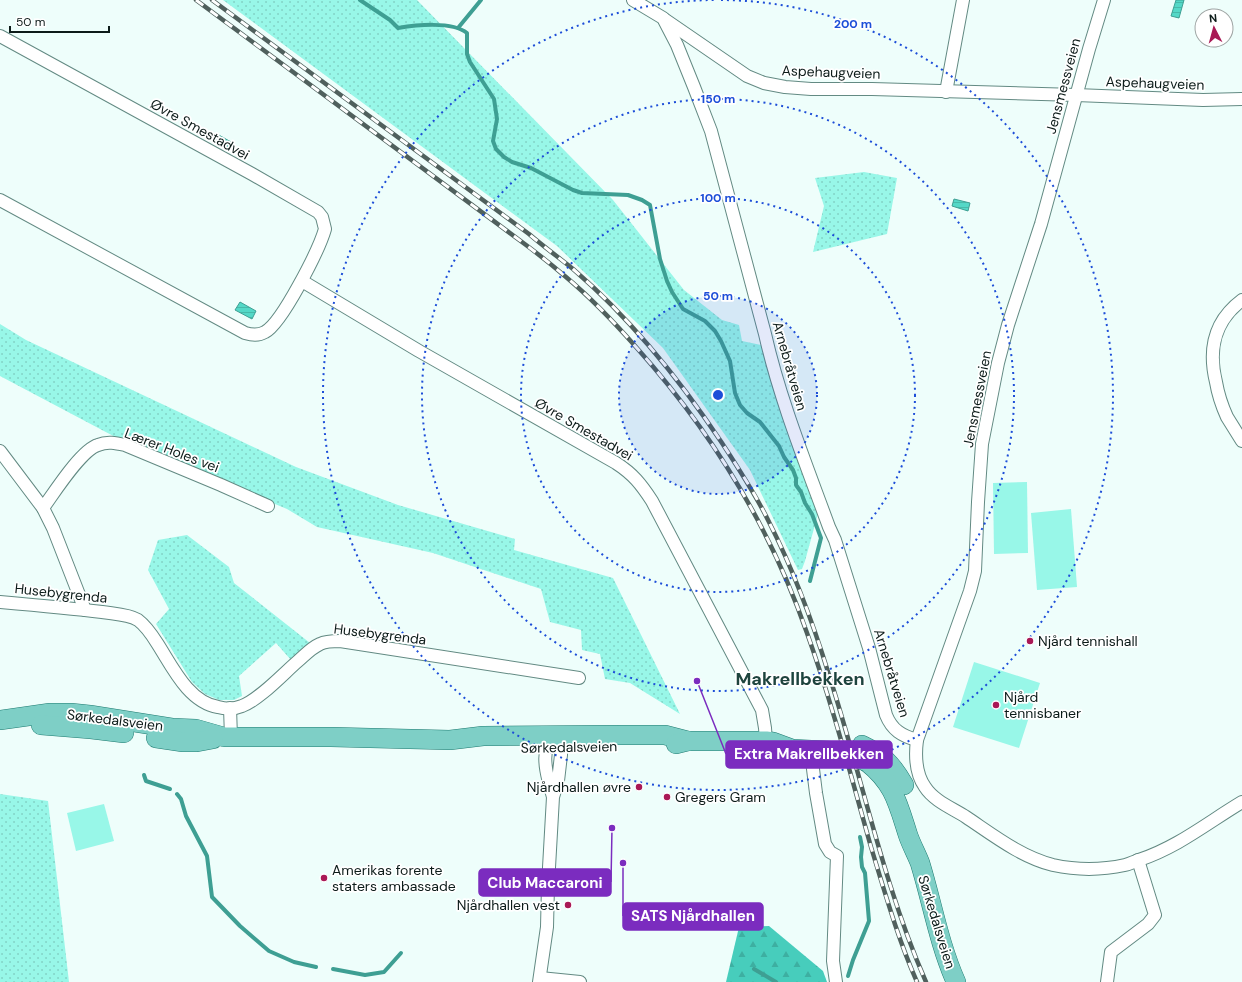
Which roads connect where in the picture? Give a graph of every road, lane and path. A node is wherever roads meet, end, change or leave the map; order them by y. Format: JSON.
{"nodes":[{"id":1,"x":633,"y":0,"type":"edge"},
{"id":2,"x":963,"y":0,"type":"edge"},
{"id":3,"x":1104,"y":0,"type":"edge"},
{"id":4,"x":664,"y":18,"type":"junction"},
{"id":5,"x":0,"y":36,"type":"edge"},
{"id":6,"x":946,"y":92,"type":"junction"},
{"id":7,"x":1076,"y":95,"type":"junction"},
{"id":8,"x":1242,"y":99,"type":"edge"},
{"id":9,"x":0,"y":200,"type":"edge"},
{"id":10,"x":302,"y":281,"type":"junction"},
{"id":11,"x":1242,"y":300,"type":"edge"},
{"id":12,"x":1242,"y":441,"type":"edge"},
{"id":13,"x":0,"y":451,"type":"edge"},
{"id":14,"x":268,"y":506,"type":"dead end"},
{"id":15,"x":43,"y":508,"type":"junction"},
{"id":16,"x":0,"y":591,"type":"edge"},
{"id":17,"x":3,"y":602,"type":"edge"},
{"id":18,"x":85,"y":610,"type":"junction"},
{"id":19,"x":579,"y":678,"type":"dead end"},
{"id":20,"x":230,"y":708,"type":"junction"},
{"id":21,"x":3,"y":720,"type":"edge"},
{"id":22,"x":228,"y":737,"type":"junction"},
{"id":23,"x":917,"y":740,"type":"junction"},
{"id":24,"x":770,"y":742,"type":"junction"},
{"id":25,"x":554,"y":743,"type":"junction"},
{"id":26,"x":812,"y":761,"type":"dead end"},
{"id":27,"x":1242,"y":802,"type":"edge"},
{"id":28,"x":1138,"y":860,"type":"junction"},
{"id":29,"x":540,"y":980,"type":"edge"},
{"id":30,"x":580,"y":982,"type":"edge"},
{"id":31,"x":836,"y":982,"type":"edge"},
{"id":32,"x":956,"y":982,"type":"edge"},
{"id":33,"x":1107,"y":982,"type":"edge"}],
"edges":[{"from":1,"to":4,"type":"street"},
{"from":2,"to":6,"type":"street"},
{"from":3,"to":7,"type":"street","name":"Jensmessveien"},
{"from":4,"to":6,"type":"street","name":"Aspehaugveien"},
{"from":4,"to":23,"type":"street","name":"Arnebråtveien"},
{"from":5,"to":10,"type":"street","name":"Øvre Smestadvei"},
{"from":6,"to":7,"type":"street","name":"Aspehaugveien"},
{"from":7,"to":8,"type":"street","name":"Aspehaugveien"},
{"from":7,"to":23,"type":"street","name":"Jensmessveien"},
{"from":9,"to":10,"type":"street","name":"Øvre Smestadvei"},
{"from":10,"to":24,"type":"street","name":"Øvre Smestadvei"},
{"from":11,"to":12,"type":"street"},
{"from":13,"to":15,"type":"street"},
{"from":14,"to":15,"type":"street","name":"Lærer Holes vei"},
{"from":15,"to":18,"type":"street"},
{"from":16,"to":17,"type":"street"},
{"from":17,"to":18,"type":"street","name":"Husebygrenda"},
{"from":18,"to":20,"type":"street","name":"Husebygrenda"},
{"from":19,"to":20,"type":"street","name":"Husebygrenda"},
{"from":20,"to":22,"type":"street"},
{"from":21,"to":22,"type":"main road","name":"Sørkedalsveien"},
{"from":22,"to":25,"type":"main road","name":"Sørkedalsveien"},
{"from":23,"to":28,"type":"street","name":"Jensmessveien"},
{"from":24,"to":25,"type":"main road","name":"Sørkedalsveien"},
{"from":24,"to":32,"type":"main road","name":"Sørkedalsveien"},
{"from":25,"to":29,"type":"street"},
{"from":26,"to":31,"type":"street"},
{"from":27,"to":28,"type":"street","name":"Jensmessveien"},
{"from":28,"to":33,"type":"street"},
{"from":29,"to":30,"type":"street"}]}
